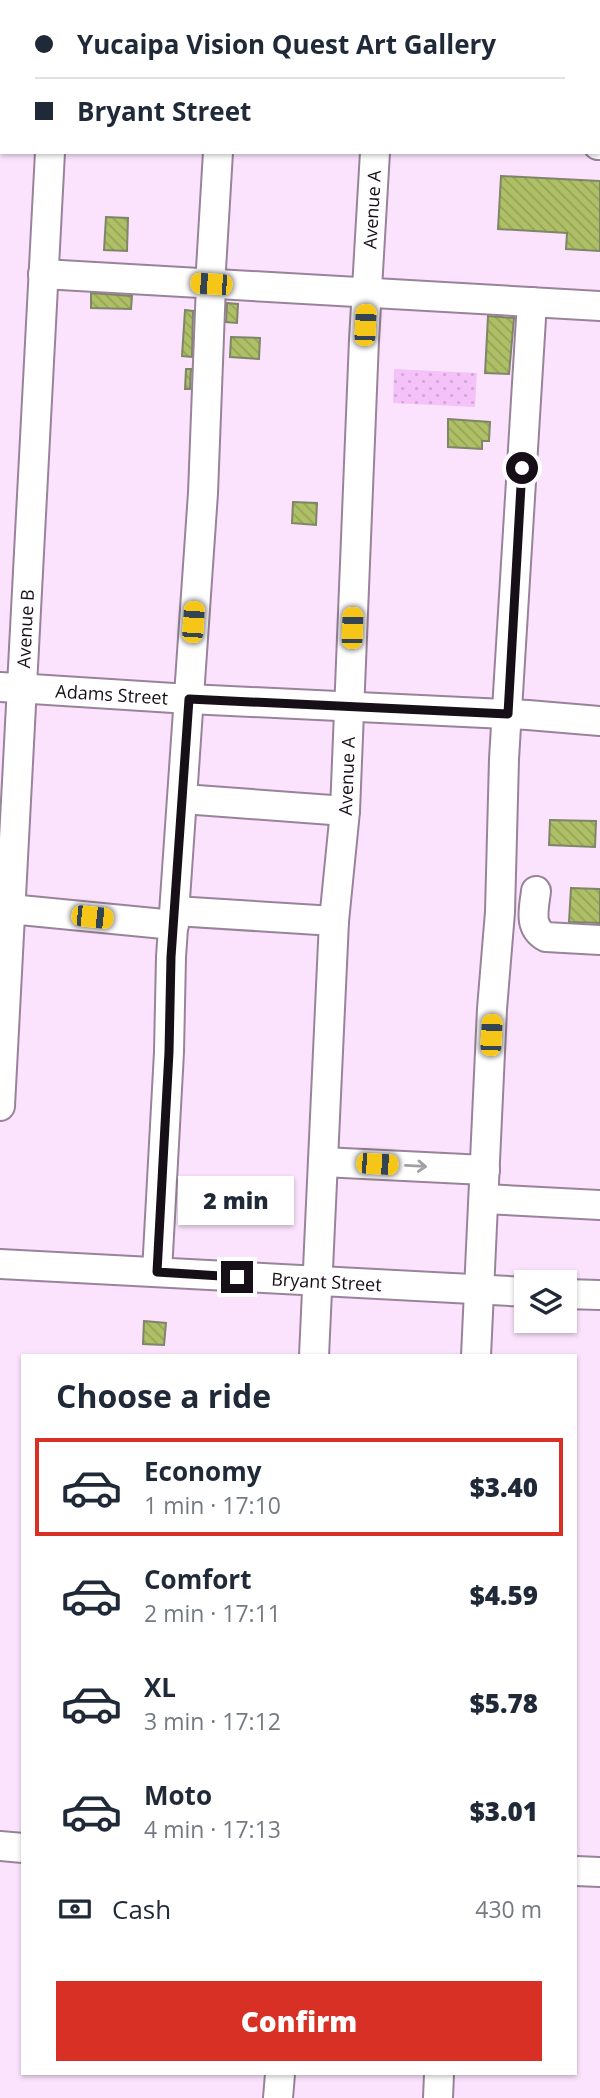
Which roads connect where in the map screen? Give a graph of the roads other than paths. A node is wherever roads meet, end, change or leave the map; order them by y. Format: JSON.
{"nodes":[{"id":1,"x":50,"y":154,"type":"edge"},
{"id":2,"x":218,"y":154,"type":"edge"},
{"id":3,"x":375,"y":154,"type":"edge"},
{"id":4,"x":43,"y":274,"type":"junction"},
{"id":5,"x":211,"y":277,"type":"junction"},
{"id":6,"x":367,"y":292,"type":"junction"},
{"id":7,"x":532,"y":302,"type":"junction"},
{"id":8,"x":600,"y":306,"type":"edge"},
{"id":9,"x":11,"y":687,"type":"edge"},
{"id":10,"x":189,"y":699,"type":"junction"},
{"id":11,"x":348,"y":707,"type":"junction"},
{"id":12,"x":508,"y":714,"type":"junction"},
{"id":13,"x":600,"y":721,"type":"edge"},
{"id":14,"x":183,"y":800,"type":"junction"},
{"id":15,"x":345,"y":811,"type":"junction"},
{"id":16,"x":536,"y":891,"type":"dead end"},
{"id":17,"x":10,"y":909,"type":"junction"},
{"id":18,"x":174,"y":918,"type":"junction"},
{"id":19,"x":334,"y":922,"type":"junction"},
{"id":20,"x":600,"y":940,"type":"edge"},
{"id":21,"x":0,"y":1106,"type":"edge"},
{"id":22,"x":323,"y":1162,"type":"junction"},
{"id":23,"x":485,"y":1170,"type":"junction"},
{"id":24,"x":484,"y":1199,"type":"junction"},
{"id":25,"x":600,"y":1205,"type":"edge"},
{"id":26,"x":0,"y":1264,"type":"edge"},
{"id":27,"x":157,"y":1272,"type":"junction"},
{"id":28,"x":317,"y":1281,"type":"junction"},
{"id":29,"x":480,"y":1290,"type":"junction"},
{"id":30,"x":514,"y":1291,"type":"edge"},
{"id":31,"x":577,"y":1294,"type":"edge"},
{"id":32,"x":600,"y":1295,"type":"edge"},
{"id":33,"x":314,"y":1354,"type":"edge"},
{"id":34,"x":476,"y":1354,"type":"edge"},
{"id":35,"x":0,"y":1846,"type":"edge"},
{"id":36,"x":21,"y":1848,"type":"edge"},
{"id":37,"x":577,"y":1871,"type":"edge"},
{"id":38,"x":600,"y":1872,"type":"edge"},
{"id":39,"x":280,"y":2075,"type":"edge"},
{"id":40,"x":439,"y":2075,"type":"edge"},
{"id":41,"x":278,"y":2098,"type":"edge"},
{"id":42,"x":438,"y":2098,"type":"edge"}],
"edges":[{"from":1,"to":4,"type":"street","name":"Avenue B"},
{"from":2,"to":5,"type":"street"},
{"from":3,"to":6,"type":"street","name":"Avenue A"},
{"from":4,"to":5,"type":"street"},
{"from":4,"to":9,"type":"street","name":"Avenue B"},
{"from":5,"to":6,"type":"street"},
{"from":5,"to":10,"type":"street"},
{"from":6,"to":7,"type":"street"},
{"from":6,"to":11,"type":"street","name":"Avenue A"},
{"from":7,"to":8,"type":"street"},
{"from":7,"to":12,"type":"street"},
{"from":9,"to":10,"type":"street","name":"Adams Street"},
{"from":9,"to":17,"type":"street","name":"Avenue B"},
{"from":10,"to":11,"type":"street","name":"Adams Street"},
{"from":10,"to":14,"type":"street"},
{"from":11,"to":12,"type":"street","name":"Adams Street"},
{"from":11,"to":15,"type":"street","name":"Avenue A"},
{"from":12,"to":13,"type":"street","name":"Adams Street"},
{"from":12,"to":23,"type":"street"},
{"from":14,"to":15,"type":"street"},
{"from":14,"to":18,"type":"street"},
{"from":15,"to":19,"type":"street","name":"Avenue A"},
{"from":16,"to":20,"type":"street"},
{"from":17,"to":18,"type":"street"},
{"from":17,"to":21,"type":"street","name":"Avenue B"},
{"from":18,"to":19,"type":"street"},
{"from":18,"to":27,"type":"street"},
{"from":19,"to":22,"type":"street","name":"Avenue A"},
{"from":22,"to":23,"type":"street","one_way":true},
{"from":22,"to":28,"type":"street","name":"Avenue A"},
{"from":23,"to":24,"type":"street"},
{"from":24,"to":25,"type":"street"},
{"from":24,"to":29,"type":"street"},
{"from":26,"to":27,"type":"street","name":"Bryant Street"},
{"from":27,"to":28,"type":"street","name":"Bryant Street"},
{"from":28,"to":29,"type":"street","name":"Bryant Street"},
{"from":28,"to":33,"type":"street","name":"Avenue A"},
{"from":29,"to":30,"type":"street","name":"Bryant Street"},
{"from":29,"to":34,"type":"street"},
{"from":31,"to":32,"type":"street"},
{"from":35,"to":36,"type":"street"},
{"from":37,"to":38,"type":"street"},
{"from":39,"to":41,"type":"street"},
{"from":40,"to":42,"type":"street"}]}
